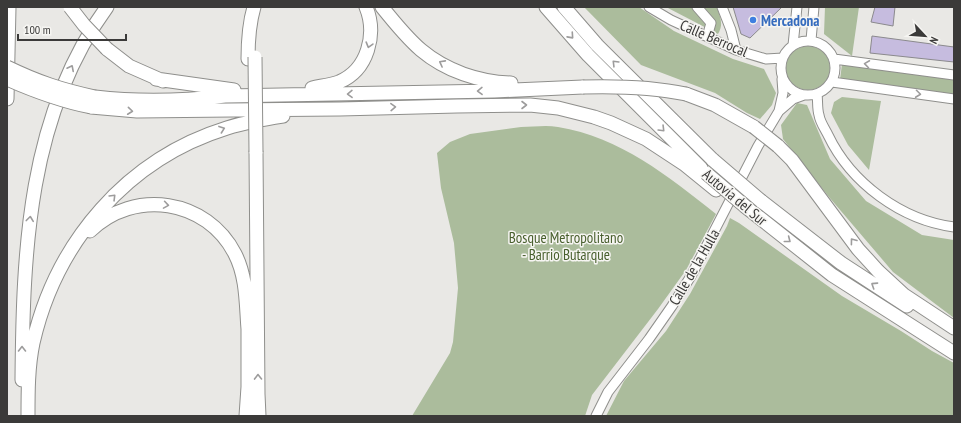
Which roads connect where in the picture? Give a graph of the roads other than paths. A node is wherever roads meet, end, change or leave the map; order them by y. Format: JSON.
{"nodes":[{"id":1,"x":9,"y":7,"type":"edge"},
{"id":2,"x":70,"y":7,"type":"edge"},
{"id":3,"x":107,"y":7,"type":"edge"},
{"id":4,"x":254,"y":7,"type":"edge"},
{"id":5,"x":262,"y":7,"type":"edge"},
{"id":6,"x":366,"y":7,"type":"edge"},
{"id":7,"x":382,"y":7,"type":"edge"},
{"id":8,"x":546,"y":7,"type":"edge"},
{"id":9,"x":564,"y":7,"type":"edge"},
{"id":10,"x":649,"y":7,"type":"edge"},
{"id":11,"x":697,"y":7,"type":"edge"},
{"id":12,"x":722,"y":7,"type":"edge"},
{"id":13,"x":797,"y":7,"type":"edge"},
{"id":14,"x":814,"y":7,"type":"edge"},
{"id":15,"x":709,"y":30,"type":"dead end"},
{"id":16,"x":811,"y":40,"type":"junction"},
{"id":17,"x":792,"y":45,"type":"junction"},
{"id":18,"x":736,"y":50,"type":"junction"},
{"id":19,"x":252,"y":58,"type":"junction"},
{"id":20,"x":782,"y":58,"type":"junction"},
{"id":21,"x":834,"y":59,"type":"junction"},
{"id":22,"x":7,"y":67,"type":"edge"},
{"id":23,"x":782,"y":75,"type":"junction"},
{"id":24,"x":954,"y":75,"type":"edge"},
{"id":25,"x":7,"y":79,"type":"edge"},
{"id":26,"x":156,"y":79,"type":"junction"},
{"id":27,"x":832,"y":82,"type":"junction"},
{"id":28,"x":579,"y":87,"type":"junction"},
{"id":29,"x":817,"y":94,"type":"junction"},
{"id":30,"x":804,"y":95,"type":"junction"},
{"id":31,"x":225,"y":96,"type":"junction"},
{"id":32,"x":7,"y":99,"type":"edge"},
{"id":33,"x":954,"y":99,"type":"edge"},
{"id":34,"x":93,"y":102,"type":"junction"},
{"id":35,"x":340,"y":109,"type":"junction"},
{"id":36,"x":779,"y":111,"type":"junction"},
{"id":37,"x":252,"y":153,"type":"junction"},
{"id":38,"x":703,"y":175,"type":"junction"},
{"id":39,"x":954,"y":227,"type":"edge"},
{"id":40,"x":42,"y":313,"type":"junction"},
{"id":41,"x":954,"y":328,"type":"edge"},
{"id":42,"x":248,"y":329,"type":"junction"},
{"id":43,"x":954,"y":336,"type":"edge"},
{"id":44,"x":954,"y":353,"type":"edge"},
{"id":45,"x":21,"y":416,"type":"edge"},
{"id":46,"x":28,"y":416,"type":"edge"},
{"id":47,"x":246,"y":416,"type":"edge"},
{"id":48,"x":259,"y":416,"type":"edge"},
{"id":49,"x":596,"y":416,"type":"edge"}],
"edges":[{"from":1,"to":32,"type":"highway"},
{"from":2,"to":26,"type":"highway","bridge":true},
{"from":45,"to":3,"type":"highway","one_way":true},
{"from":4,"to":19,"type":"highway"},
{"from":5,"to":19,"type":"highway"},
{"from":6,"to":26,"type":"highway","one_way":true},
{"from":28,"to":7,"type":"highway","one_way":true},
{"from":8,"to":38,"type":"highway","name":"Autovía del Sur","one_way":true},
{"from":43,"to":9,"type":"highway","name":"Autovía del Sur","one_way":true,"bridge":true},
{"from":10,"to":18,"type":"street","name":"Calle Berrocal"},
{"from":11,"to":15,"type":"street"},
{"from":12,"to":18,"type":"street"},
{"from":13,"to":17,"type":"street"},
{"from":14,"to":16,"type":"street"},
{"from":16,"to":17,"type":"street"},
{"from":16,"to":21,"type":"street"},
{"from":17,"to":20,"type":"street"},
{"from":18,"to":20,"type":"street","name":"Calle Berrocal"},
{"from":19,"to":37,"type":"highway","bridge":true},
{"from":20,"to":23,"type":"street"},
{"from":24,"to":21,"type":"street","one_way":true},
{"from":21,"to":27,"type":"street"},
{"from":22,"to":34,"type":"highway","bridge":true},
{"from":23,"to":30,"type":"street"},
{"from":23,"to":36,"type":"street"},
{"from":25,"to":34,"type":"highway","bridge":true},
{"from":26,"to":31,"type":"highway"},
{"from":27,"to":29,"type":"street"},
{"from":27,"to":33,"type":"street","one_way":true},
{"from":28,"to":31,"type":"highway","one_way":true},
{"from":41,"to":28,"type":"highway","one_way":true,"bridge":true},
{"from":29,"to":30,"type":"street"},
{"from":29,"to":39,"type":"street"},
{"from":30,"to":36,"type":"street"},
{"from":31,"to":34,"type":"highway"},
{"from":34,"to":35,"type":"highway","one_way":true},
{"from":35,"to":38,"type":"highway","one_way":true},
{"from":40,"to":35,"type":"highway","one_way":true},
{"from":36,"to":49,"type":"street","name":"Calle de la Hulla"},
{"from":37,"to":42,"type":"highway"},
{"from":48,"to":37,"type":"highway","one_way":true},
{"from":38,"to":44,"type":"highway","name":"Autovía del Sur","one_way":true,"bridge":true},
{"from":40,"to":42,"type":"highway","one_way":true},
{"from":40,"to":46,"type":"highway"},
{"from":42,"to":47,"type":"highway"}]}
